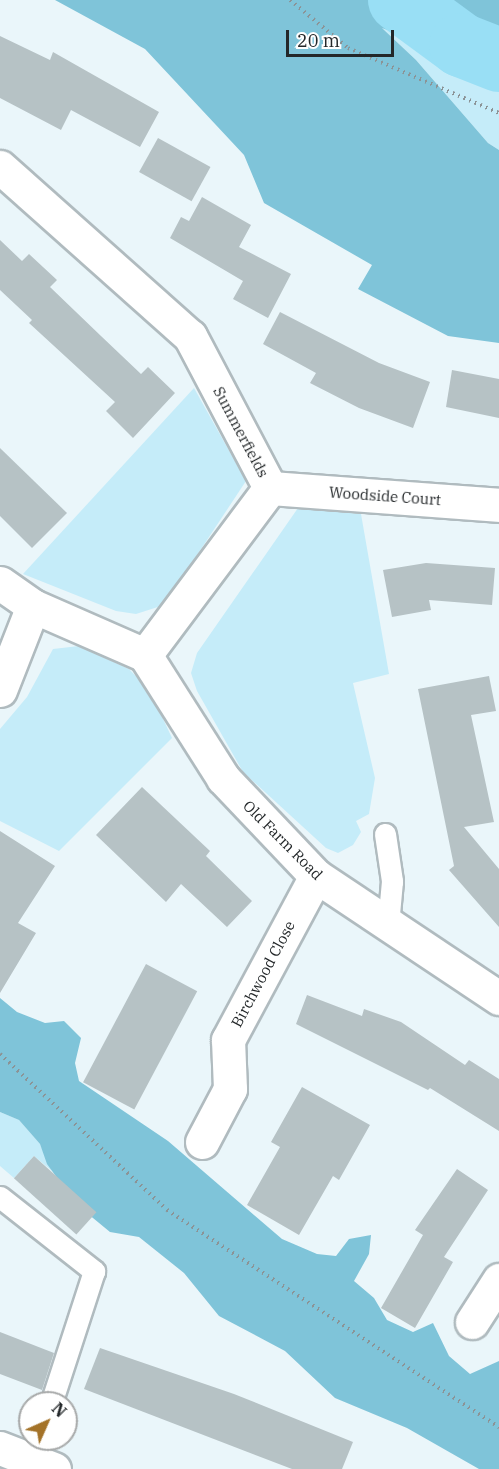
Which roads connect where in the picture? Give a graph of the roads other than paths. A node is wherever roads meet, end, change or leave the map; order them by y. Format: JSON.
{"nodes":[{"id":1,"x":0,"y":167,"type":"edge"},
{"id":2,"x":270,"y":488,"type":"junction"},
{"id":3,"x":499,"y":505,"type":"edge"},
{"id":4,"x":0,"y":583,"type":"edge"},
{"id":5,"x":33,"y":606,"type":"junction"},
{"id":6,"x":145,"y":655,"type":"junction"},
{"id":7,"x":0,"y":690,"type":"edge"},
{"id":8,"x":385,"y":834,"type":"dead end"},
{"id":9,"x":316,"y":876,"type":"junction"},
{"id":10,"x":388,"y":925,"type":"junction"},
{"id":11,"x":499,"y":998,"type":"edge"},
{"id":12,"x":202,"y":1142,"type":"dead end"},
{"id":13,"x":0,"y":1197,"type":"edge"},
{"id":14,"x":499,"y":1280,"type":"edge"},
{"id":15,"x":472,"y":1322,"type":"dead end"},
{"id":16,"x":55,"y":1391,"type":"edge"},
{"id":17,"x":0,"y":1448,"type":"edge"},
{"id":18,"x":39,"y":1459,"type":"edge"}],
"edges":[{"from":1,"to":2,"type":"street","name":"Summerfields"},
{"from":2,"to":3,"type":"street","name":"Woodside Court"},
{"from":2,"to":6,"type":"street","name":"Summerfields"},
{"from":4,"to":5,"type":"street"},
{"from":5,"to":6,"type":"street"},
{"from":5,"to":7,"type":"street"},
{"from":6,"to":9,"type":"street","name":"Old Farm Road"},
{"from":8,"to":10,"type":"lane"},
{"from":9,"to":10,"type":"street","name":"Old Farm Road"},
{"from":9,"to":12,"type":"street","name":"Birchwood Close"},
{"from":10,"to":11,"type":"street","name":"Old Farm Road"},
{"from":13,"to":16,"type":"lane"},
{"from":14,"to":15,"type":"street"},
{"from":17,"to":18,"type":"street"}]}
